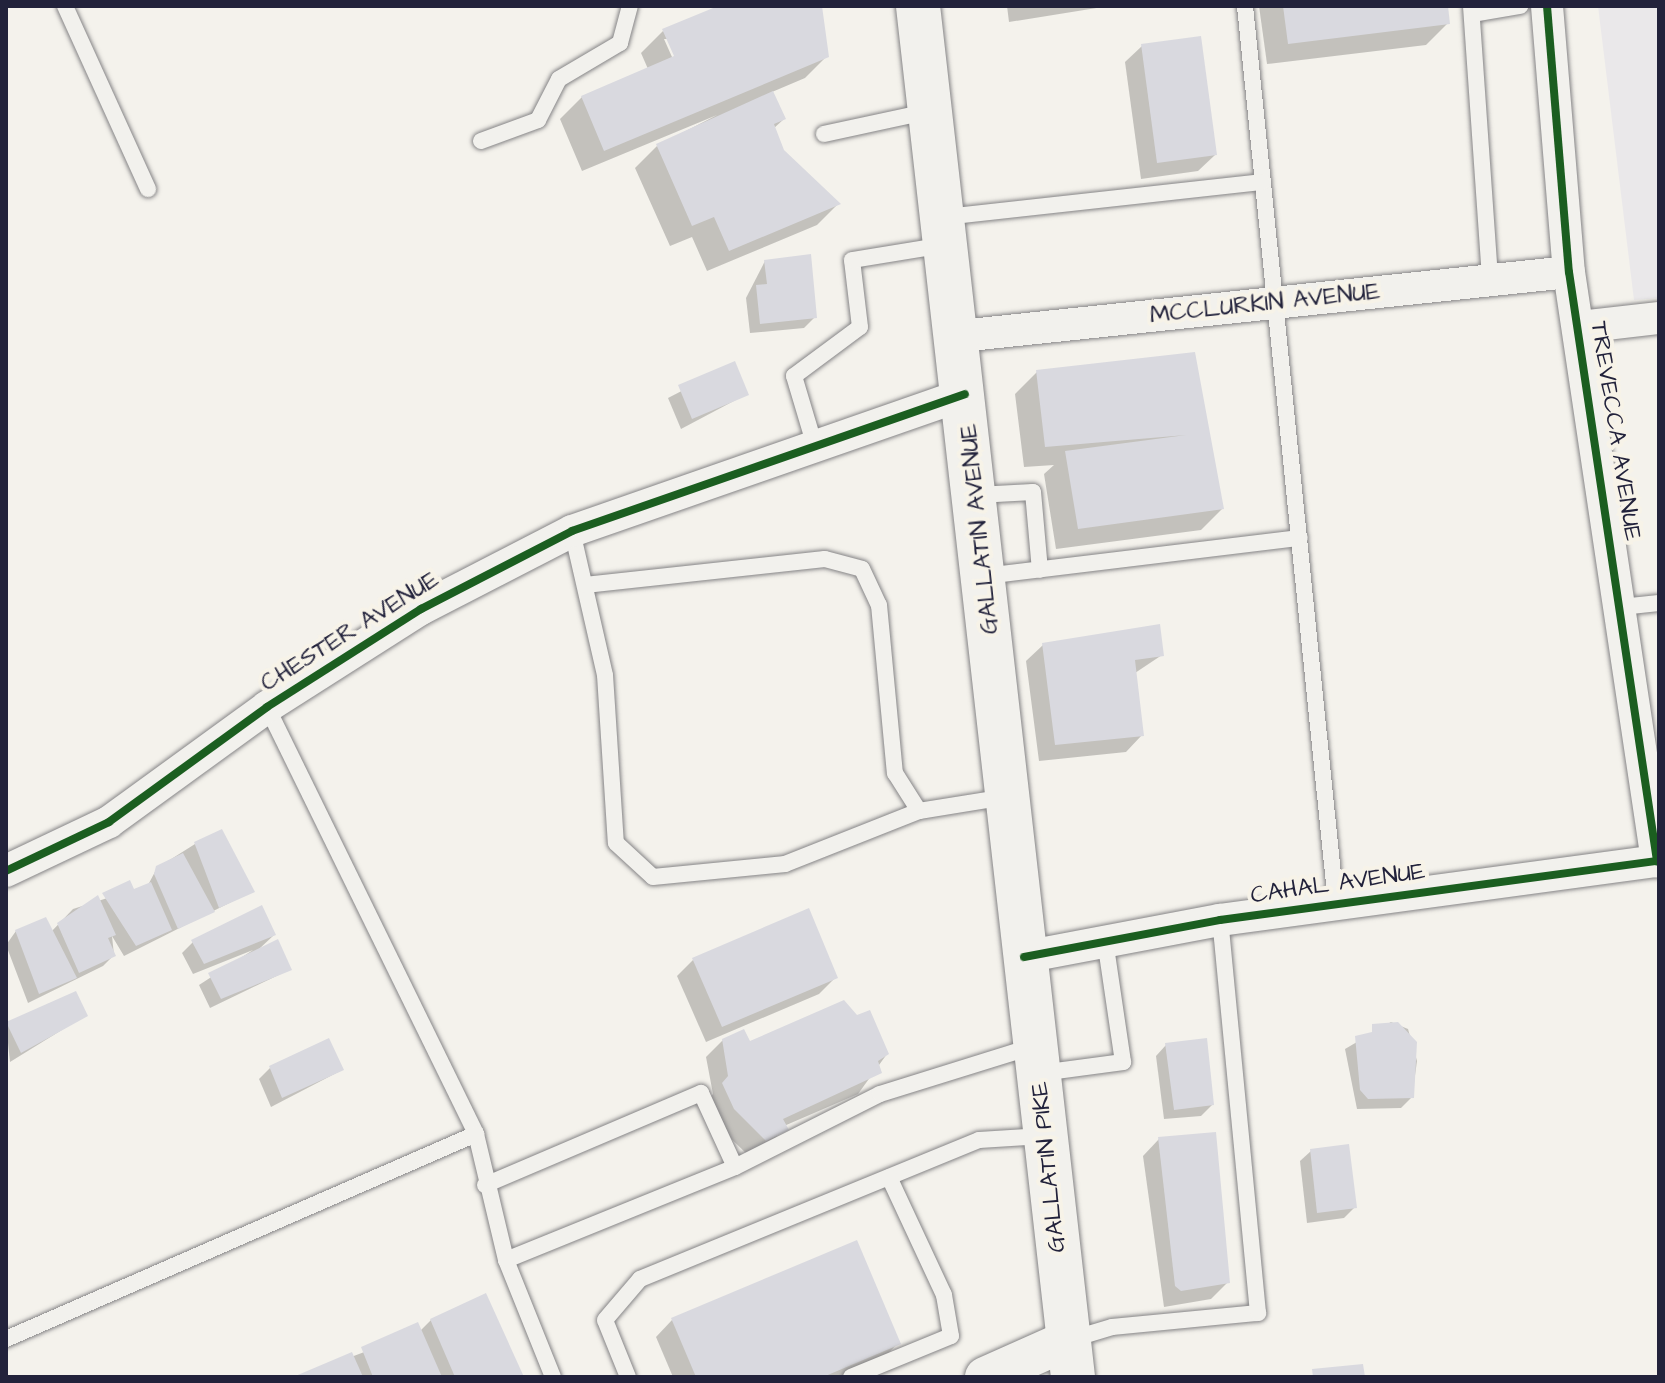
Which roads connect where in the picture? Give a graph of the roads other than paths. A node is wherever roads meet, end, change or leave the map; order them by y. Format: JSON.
{"nodes":[{"id":1,"x":65,"y":6,"type":"edge"},
{"id":2,"x":630,"y":6,"type":"edge"},
{"id":3,"x":918,"y":6,"type":"edge"},
{"id":4,"x":1245,"y":6,"type":"edge"},
{"id":5,"x":1520,"y":6,"type":"edge"},
{"id":6,"x":1547,"y":6,"type":"edge"},
{"id":7,"x":1471,"y":10,"type":"edge"},
{"id":8,"x":931,"y":111,"type":"junction"},
{"id":9,"x":824,"y":134,"type":"dead end"},
{"id":10,"x":481,"y":141,"type":"dead end"},
{"id":11,"x":1262,"y":182,"type":"junction"},
{"id":12,"x":148,"y":189,"type":"dead end"},
{"id":13,"x":947,"y":230,"type":"junction"},
{"id":14,"x":1569,"y":272,"type":"junction"},
{"id":15,"x":1490,"y":280,"type":"junction"},
{"id":16,"x":1277,"y":302,"type":"junction"},
{"id":17,"x":1659,"y":318,"type":"edge"},
{"id":18,"x":1580,"y":327,"type":"junction"},
{"id":19,"x":960,"y":336,"type":"junction"},
{"id":20,"x":965,"y":394,"type":"junction"},
{"id":21,"x":814,"y":443,"type":"junction"},
{"id":22,"x":976,"y":495,"type":"junction"},
{"id":23,"x":572,"y":531,"type":"junction"},
{"id":24,"x":1300,"y":538,"type":"junction"},
{"id":25,"x":1040,"y":570,"type":"junction"},
{"id":26,"x":985,"y":576,"type":"junction"},
{"id":27,"x":585,"y":585,"type":"junction"},
{"id":28,"x":1659,"y":603,"type":"edge"},
{"id":29,"x":1621,"y":607,"type":"junction"},
{"id":30,"x":267,"y":707,"type":"junction"},
{"id":31,"x":1009,"y":797,"type":"junction"},
{"id":32,"x":919,"y":811,"type":"junction"},
{"id":33,"x":1658,"y":861,"type":"edge"},
{"id":34,"x":6,"y":871,"type":"edge"},
{"id":35,"x":1336,"y":903,"type":"junction"},
{"id":36,"x":1220,"y":920,"type":"junction"},
{"id":37,"x":1105,"y":940,"type":"junction"},
{"id":38,"x":1024,"y":957,"type":"junction"},
{"id":39,"x":1037,"y":1060,"type":"junction"},
{"id":40,"x":476,"y":1134,"type":"junction"},
{"id":41,"x":1046,"y":1135,"type":"junction"},
{"id":42,"x":735,"y":1167,"type":"junction"},
{"id":43,"x":889,"y":1177,"type":"junction"},
{"id":44,"x":485,"y":1185,"type":"junction"},
{"id":45,"x":506,"y":1260,"type":"junction"},
{"id":46,"x":6,"y":1339,"type":"edge"},
{"id":47,"x":1071,"y":1359,"type":"edge"},
{"id":48,"x":553,"y":1377,"type":"edge"},
{"id":49,"x":628,"y":1377,"type":"edge"},
{"id":50,"x":851,"y":1377,"type":"edge"},
{"id":51,"x":985,"y":1377,"type":"edge"}],
"edges":[{"from":1,"to":12,"type":"lane"},
{"from":2,"to":10,"type":"lane"},
{"from":3,"to":8,"type":"main road","name":"GALLATIN AVENUE"},
{"from":4,"to":11,"type":"lane"},
{"from":5,"to":7,"type":"lane"},
{"from":6,"to":14,"type":"street","name":"TREVECCA AVENUE"},
{"from":7,"to":15,"type":"lane"},
{"from":8,"to":9,"type":"lane"},
{"from":8,"to":13,"type":"main road","name":"GALLATIN AVENUE"},
{"from":11,"to":13,"type":"lane"},
{"from":11,"to":16,"type":"lane"},
{"from":13,"to":19,"type":"main road","name":"GALLATIN AVENUE"},
{"from":13,"to":21,"type":"lane"},
{"from":14,"to":15,"type":"street","name":"MCCLURKIN AVENUE"},
{"from":14,"to":18,"type":"street","name":"TREVECCA AVENUE"},
{"from":15,"to":16,"type":"street","name":"MCCLURKIN AVENUE"},
{"from":16,"to":19,"type":"street","name":"MCCLURKIN AVENUE"},
{"from":16,"to":24,"type":"lane"},
{"from":17,"to":18,"type":"street"},
{"from":18,"to":29,"type":"street","name":"TREVECCA AVENUE"},
{"from":19,"to":20,"type":"main road","name":"GALLATIN AVENUE"},
{"from":20,"to":21,"type":"street","name":"CHESTER AVENUE"},
{"from":20,"to":22,"type":"main road","name":"GALLATIN AVENUE"},
{"from":21,"to":23,"type":"street","name":"CHESTER AVENUE"},
{"from":22,"to":25,"type":"lane"},
{"from":22,"to":26,"type":"main road","name":"GALLATIN AVENUE"},
{"from":23,"to":27,"type":"lane"},
{"from":23,"to":30,"type":"street","name":"CHESTER AVENUE"},
{"from":24,"to":25,"type":"lane"},
{"from":24,"to":35,"type":"lane"},
{"from":25,"to":26,"type":"lane"},
{"from":26,"to":31,"type":"main road","name":"GALLATIN AVENUE"},
{"from":27,"to":32,"type":"lane"},
{"from":27,"to":32,"type":"lane"},
{"from":28,"to":29,"type":"lane"},
{"from":29,"to":33,"type":"street","name":"TREVECCA AVENUE"},
{"from":30,"to":34,"type":"street","name":"CHESTER AVENUE"},
{"from":30,"to":40,"type":"lane"},
{"from":31,"to":32,"type":"lane"},
{"from":31,"to":38,"type":"main road","name":"GALLATIN AVENUE"},
{"from":33,"to":35,"type":"street","name":"CAHAL AVENUE"},
{"from":35,"to":36,"type":"street","name":"CAHAL AVENUE"},
{"from":36,"to":37,"type":"street","name":"CAHAL AVENUE"},
{"from":36,"to":47,"type":"lane"},
{"from":37,"to":38,"type":"street","name":"CAHAL AVENUE"},
{"from":37,"to":39,"type":"lane"},
{"from":38,"to":39,"type":"main road","name":"GALLATIN PIKE"},
{"from":39,"to":41,"type":"main road","name":"GALLATIN PIKE"},
{"from":39,"to":42,"type":"lane"},
{"from":40,"to":44,"type":"lane"},
{"from":40,"to":46,"type":"lane"},
{"from":41,"to":43,"type":"lane"},
{"from":41,"to":47,"type":"main road","name":"GALLATIN PIKE"},
{"from":42,"to":44,"type":"lane"},
{"from":42,"to":45,"type":"lane"},
{"from":43,"to":49,"type":"lane"},
{"from":43,"to":50,"type":"lane"},
{"from":44,"to":45,"type":"lane"},
{"from":45,"to":48,"type":"lane"},
{"from":47,"to":51,"type":"street"}]}
